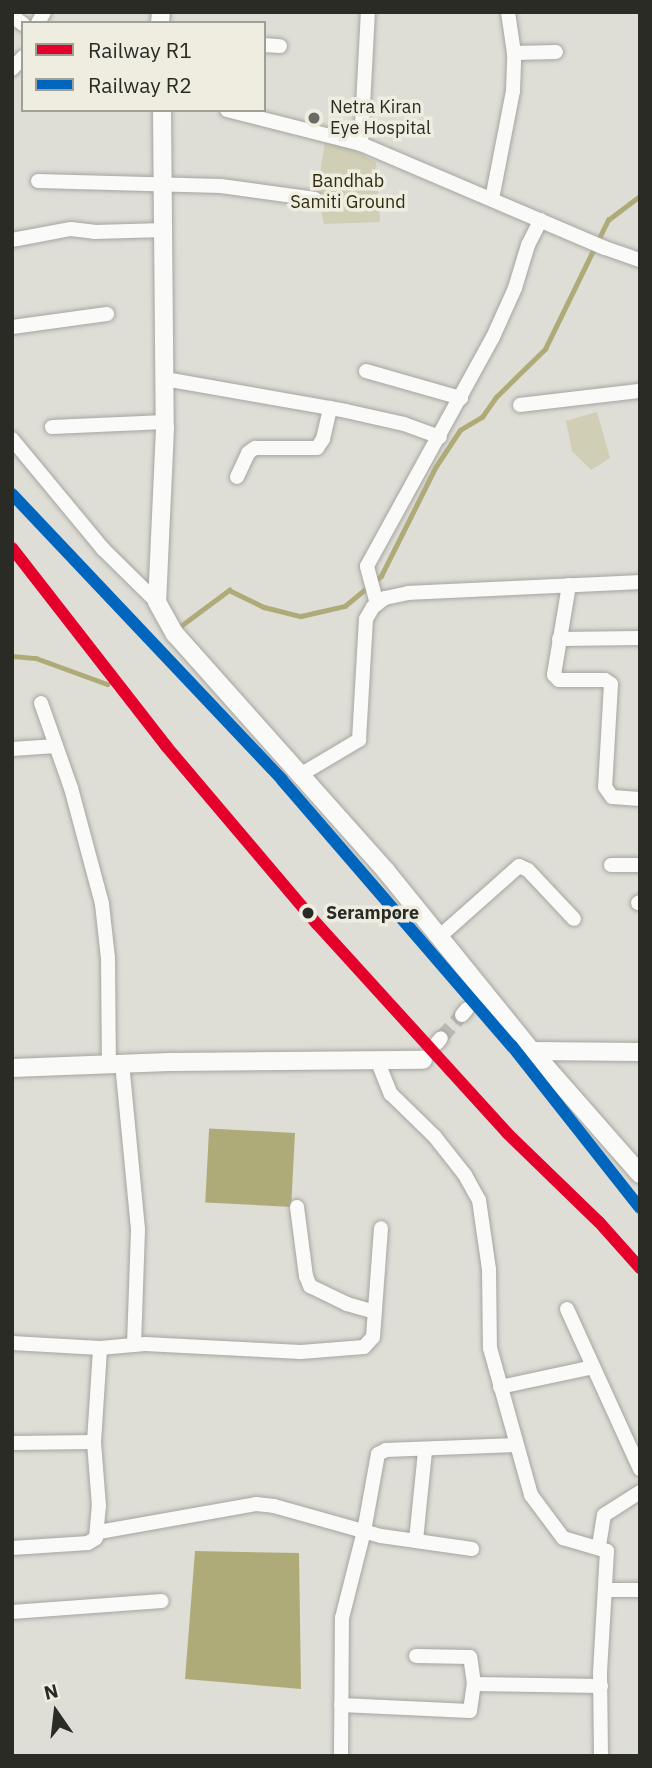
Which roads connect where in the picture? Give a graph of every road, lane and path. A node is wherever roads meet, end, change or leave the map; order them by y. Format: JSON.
{"nodes":[{"id":1,"x":368,"y":12,"type":"edge"},
{"id":2,"x":508,"y":12,"type":"edge"},
{"id":3,"x":266,"y":45,"type":"edge"},
{"id":4,"x":279,"y":46,"type":"dead end"},
{"id":5,"x":556,"y":52,"type":"dead end"},
{"id":6,"x":514,"y":53,"type":"junction"},
{"id":7,"x":162,"y":112,"type":"edge"},
{"id":8,"x":235,"y":112,"type":"edge"},
{"id":9,"x":361,"y":144,"type":"junction"},
{"id":10,"x":38,"y":181,"type":"dead end"},
{"id":11,"x":164,"y":186,"type":"junction"},
{"id":12,"x":315,"y":199,"type":"dead end"},
{"id":13,"x":492,"y":200,"type":"junction"},
{"id":14,"x":541,"y":220,"type":"junction"},
{"id":15,"x":165,"y":230,"type":"junction"},
{"id":16,"x":12,"y":240,"type":"edge"},
{"id":17,"x":640,"y":260,"type":"edge"},
{"id":18,"x":107,"y":314,"type":"dead end"},
{"id":19,"x":12,"y":327,"type":"edge"},
{"id":20,"x":366,"y":371,"type":"dead end"},
{"id":21,"x":165,"y":379,"type":"junction"},
{"id":22,"x":640,"y":391,"type":"edge"},
{"id":23,"x":461,"y":398,"type":"junction"},
{"id":24,"x":520,"y":405,"type":"dead end"},
{"id":25,"x":330,"y":408,"type":"junction"},
{"id":26,"x":165,"y":422,"type":"junction"},
{"id":27,"x":52,"y":427,"type":"dead end"},
{"id":28,"x":440,"y":437,"type":"junction"},
{"id":29,"x":12,"y":439,"type":"edge"},
{"id":30,"x":237,"y":477,"type":"dead end"},
{"id":31,"x":640,"y":582,"type":"edge"},
{"id":32,"x":569,"y":585,"type":"junction"},
{"id":33,"x":157,"y":602,"type":"junction"},
{"id":34,"x":377,"y":604,"type":"junction"},
{"id":35,"x":640,"y":638,"type":"edge"},
{"id":36,"x":559,"y":639,"type":"junction"},
{"id":37,"x":41,"y":703,"type":"dead end"},
{"id":38,"x":56,"y":747,"type":"junction"},
{"id":39,"x":12,"y":749,"type":"edge"},
{"id":40,"x":300,"y":775,"type":"junction"},
{"id":41,"x":640,"y":799,"type":"edge"},
{"id":42,"x":611,"y":865,"type":"dead end"},
{"id":43,"x":640,"y":865,"type":"edge"},
{"id":44,"x":574,"y":919,"type":"dead end"},
{"id":45,"x":439,"y":937,"type":"junction"},
{"id":46,"x":532,"y":1051,"type":"junction"},
{"id":47,"x":640,"y":1052,"type":"edge"},
{"id":48,"x":423,"y":1059,"type":"dead end"},
{"id":49,"x":377,"y":1060,"type":"junction"},
{"id":50,"x":116,"y":1064,"type":"junction"},
{"id":51,"x":12,"y":1068,"type":"edge"},
{"id":52,"x":640,"y":1174,"type":"edge"},
{"id":53,"x":297,"y":1208,"type":"dead end"},
{"id":54,"x":381,"y":1228,"type":"dead end"},
{"id":55,"x":567,"y":1309,"type":"dead end"},
{"id":56,"x":375,"y":1312,"type":"junction"},
{"id":57,"x":12,"y":1343,"type":"edge"},
{"id":58,"x":134,"y":1345,"type":"junction"},
{"id":59,"x":100,"y":1348,"type":"junction"},
{"id":60,"x":593,"y":1367,"type":"junction"},
{"id":61,"x":500,"y":1387,"type":"junction"},
{"id":62,"x":93,"y":1442,"type":"junction"},
{"id":63,"x":12,"y":1443,"type":"edge"},
{"id":64,"x":516,"y":1445,"type":"junction"},
{"id":65,"x":425,"y":1451,"type":"junction"},
{"id":66,"x":640,"y":1469,"type":"edge"},
{"id":67,"x":640,"y":1492,"type":"edge"},
{"id":68,"x":364,"y":1531,"type":"junction"},
{"id":69,"x":99,"y":1532,"type":"junction"},
{"id":70,"x":416,"y":1540,"type":"junction"},
{"id":71,"x":599,"y":1546,"type":"junction"},
{"id":72,"x":12,"y":1548,"type":"edge"},
{"id":73,"x":472,"y":1549,"type":"dead end"},
{"id":74,"x":606,"y":1590,"type":"junction"},
{"id":75,"x":640,"y":1590,"type":"edge"},
{"id":76,"x":162,"y":1601,"type":"dead end"},
{"id":77,"x":12,"y":1612,"type":"edge"},
{"id":78,"x":416,"y":1656,"type":"dead end"},
{"id":79,"x":474,"y":1684,"type":"junction"},
{"id":80,"x":601,"y":1686,"type":"junction"},
{"id":81,"x":341,"y":1705,"type":"junction"},
{"id":82,"x":341,"y":1756,"type":"edge"},
{"id":83,"x":601,"y":1756,"type":"edge"}],
"edges":[{"from":1,"to":9,"type":"street"},
{"from":2,"to":6,"type":"street"},
{"from":3,"to":4,"type":"street"},
{"from":5,"to":6,"type":"street"},
{"from":6,"to":13,"type":"street"},
{"from":7,"to":11,"type":"street"},
{"from":8,"to":9,"type":"street"},
{"from":9,"to":13,"type":"street"},
{"from":10,"to":11,"type":"street"},
{"from":11,"to":12,"type":"street"},
{"from":11,"to":15,"type":"street"},
{"from":13,"to":14,"type":"street"},
{"from":14,"to":17,"type":"street"},
{"from":14,"to":23,"type":"street"},
{"from":15,"to":16,"type":"street"},
{"from":15,"to":21,"type":"street"},
{"from":18,"to":19,"type":"street"},
{"from":20,"to":23,"type":"street"},
{"from":21,"to":25,"type":"street"},
{"from":21,"to":26,"type":"street"},
{"from":22,"to":24,"type":"street"},
{"from":23,"to":28,"type":"street"},
{"from":25,"to":28,"type":"street"},
{"from":25,"to":30,"type":"street"},
{"from":26,"to":27,"type":"street"},
{"from":26,"to":33,"type":"street"},
{"from":28,"to":34,"type":"street"},
{"from":29,"to":33,"type":"street"},
{"from":31,"to":32,"type":"street"},
{"from":32,"to":34,"type":"street"},
{"from":32,"to":36,"type":"street"},
{"from":33,"to":40,"type":"street"},
{"from":34,"to":40,"type":"street"},
{"from":35,"to":36,"type":"street"},
{"from":36,"to":41,"type":"street"},
{"from":37,"to":38,"type":"street"},
{"from":38,"to":39,"type":"street"},
{"from":38,"to":50,"type":"street"},
{"from":40,"to":45,"type":"street"},
{"from":42,"to":43,"type":"street"},
{"from":44,"to":45,"type":"street"},
{"from":45,"to":46,"type":"street"},
{"from":46,"to":47,"type":"street"},
{"from":46,"to":52,"type":"street"},
{"from":48,"to":49,"type":"street"},
{"from":49,"to":50,"type":"street"},
{"from":49,"to":61,"type":"street"},
{"from":50,"to":51,"type":"street"},
{"from":50,"to":58,"type":"street"},
{"from":53,"to":56,"type":"street"},
{"from":54,"to":56,"type":"street"},
{"from":55,"to":60,"type":"street"},
{"from":56,"to":58,"type":"street"},
{"from":57,"to":59,"type":"street"},
{"from":58,"to":59,"type":"street"},
{"from":59,"to":62,"type":"street"},
{"from":60,"to":61,"type":"street"},
{"from":60,"to":66,"type":"street"},
{"from":61,"to":64,"type":"street"},
{"from":62,"to":63,"type":"street"},
{"from":62,"to":69,"type":"street"},
{"from":64,"to":65,"type":"street"},
{"from":64,"to":71,"type":"street"},
{"from":65,"to":68,"type":"street"},
{"from":65,"to":70,"type":"street"},
{"from":67,"to":71,"type":"street"},
{"from":68,"to":69,"type":"street"},
{"from":68,"to":70,"type":"street"},
{"from":68,"to":81,"type":"street"},
{"from":69,"to":72,"type":"street"},
{"from":70,"to":73,"type":"street"},
{"from":71,"to":74,"type":"street"},
{"from":74,"to":75,"type":"street"},
{"from":74,"to":80,"type":"street"},
{"from":76,"to":77,"type":"street"},
{"from":78,"to":79,"type":"street"},
{"from":79,"to":80,"type":"street"},
{"from":79,"to":81,"type":"street"},
{"from":80,"to":83,"type":"street"},
{"from":81,"to":82,"type":"street"}]}
